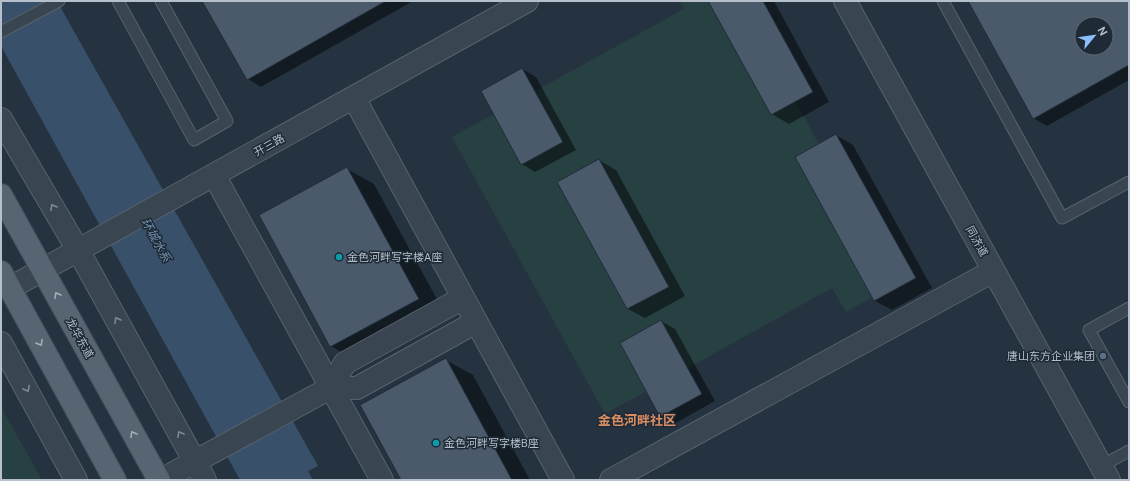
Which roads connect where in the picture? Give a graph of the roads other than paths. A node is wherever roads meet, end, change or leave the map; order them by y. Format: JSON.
{"nodes":[{"id":1,"x":59,"y":1,"type":"edge"},
{"id":2,"x":118,"y":1,"type":"edge"},
{"id":3,"x":160,"y":1,"type":"edge"},
{"id":4,"x":527,"y":1,"type":"edge"},
{"id":5,"x":845,"y":1,"type":"edge"},
{"id":6,"x":943,"y":1,"type":"edge"},
{"id":7,"x":1,"y":32,"type":"edge"},
{"id":8,"x":354,"y":98,"type":"junction"},
{"id":9,"x":1,"y":119,"type":"edge"},
{"id":10,"x":214,"y":175,"type":"junction"},
{"id":11,"x":1129,"y":182,"type":"edge"},
{"id":12,"x":1,"y":196,"type":"edge"},
{"id":13,"x":78,"y":250,"type":"junction"},
{"id":14,"x":42,"y":270,"type":"junction"},
{"id":15,"x":993,"y":271,"type":"junction"},
{"id":16,"x":4,"y":285,"type":"edge"},
{"id":17,"x":464,"y":298,"type":"junction"},
{"id":18,"x":1129,"y":308,"type":"edge"},
{"id":19,"x":476,"y":322,"type":"junction"},
{"id":20,"x":1,"y":343,"type":"edge"},
{"id":21,"x":330,"y":388,"type":"junction"},
{"id":22,"x":1128,"y":398,"type":"edge"},
{"id":23,"x":1129,"y":451,"type":"edge"},
{"id":24,"x":200,"y":471,"type":"edge"},
{"id":25,"x":1105,"y":473,"type":"edge"},
{"id":26,"x":76,"y":480,"type":"edge"},
{"id":27,"x":115,"y":480,"type":"edge"},
{"id":28,"x":160,"y":480,"type":"edge"},
{"id":29,"x":382,"y":480,"type":"edge"},
{"id":30,"x":563,"y":480,"type":"edge"},
{"id":31,"x":611,"y":480,"type":"edge"}],
"edges":[{"from":1,"to":7,"type":"lane"},
{"from":2,"to":3,"type":"lane"},
{"from":4,"to":8,"type":"street","name":"开三路"},
{"from":5,"to":15,"type":"street","name":"同济道"},
{"from":6,"to":11,"type":"lane"},
{"from":8,"to":10,"type":"street","name":"开三路"},
{"from":8,"to":17,"type":"street"},
{"from":13,"to":9,"type":"street","one_way":true},
{"from":10,"to":13,"type":"street","name":"开三路"},
{"from":10,"to":21,"type":"street"},
{"from":12,"to":14,"type":"main road","name":"龙华东道"},
{"from":13,"to":14,"type":"street","name":"开三路"},
{"from":24,"to":13,"type":"street","one_way":true},
{"from":14,"to":16,"type":"street","name":"开三路"},
{"from":28,"to":14,"type":"main road","name":"龙华东道","one_way":true},
{"from":15,"to":25,"type":"street","name":"同济道"},
{"from":15,"to":31,"type":"street"},
{"from":16,"to":27,"type":"main road","one_way":true},
{"from":17,"to":19,"type":"street"},
{"from":17,"to":21,"type":"street"},
{"from":18,"to":22,"type":"lane"},
{"from":19,"to":21,"type":"street"},
{"from":19,"to":30,"type":"street"},
{"from":20,"to":26,"type":"street","one_way":true},
{"from":21,"to":24,"type":"street"},
{"from":21,"to":29,"type":"street"},
{"from":23,"to":25,"type":"lane"},
{"from":24,"to":28,"type":"street"}]}
